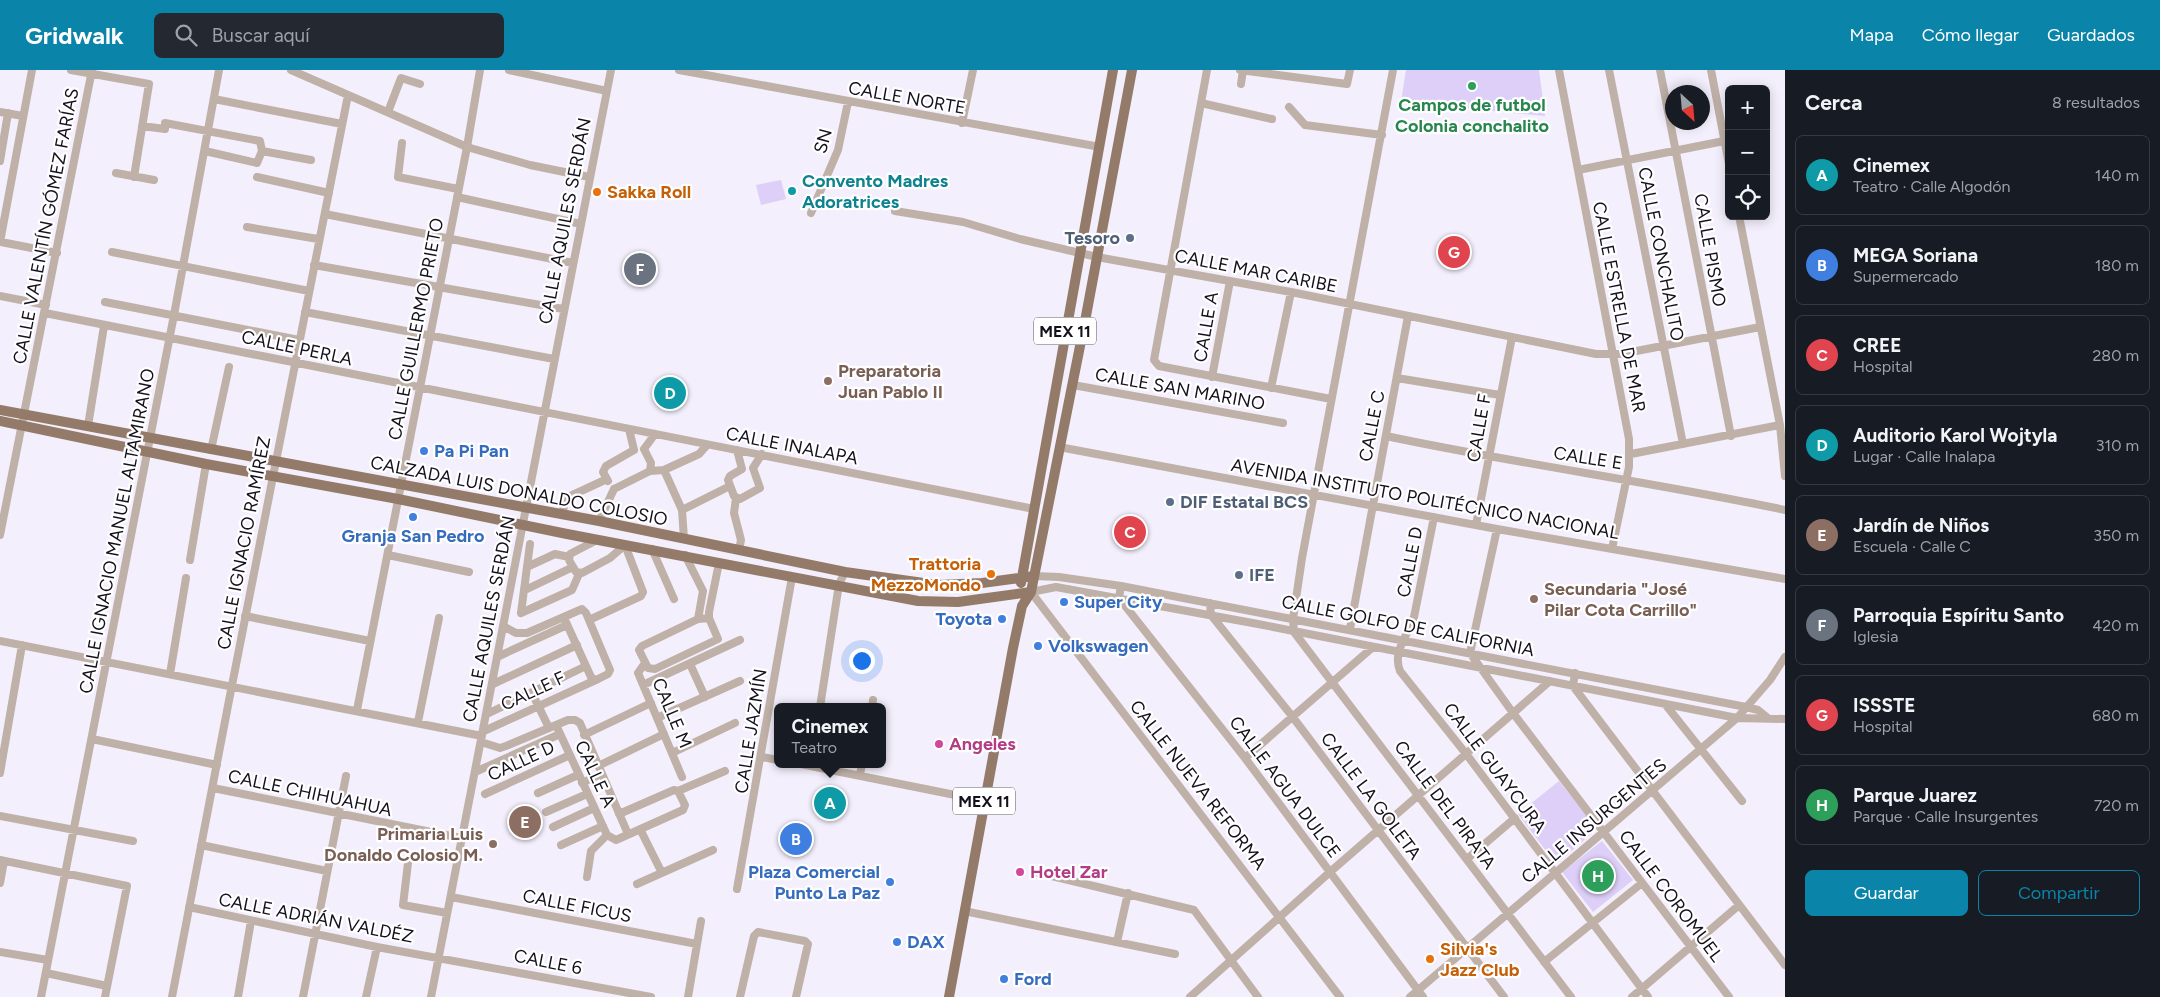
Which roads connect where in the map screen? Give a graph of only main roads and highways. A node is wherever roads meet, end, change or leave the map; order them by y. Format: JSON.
{"nodes":[{"id":1,"x":1113,"y":70,"type":"edge"},
{"id":2,"x":1132,"y":70,"type":"edge"},
{"id":3,"x":0,"y":410,"type":"edge"},
{"id":4,"x":0,"y":421,"type":"edge"},
{"id":5,"x":565,"y":516,"type":"junction"},
{"id":6,"x":567,"y":534,"type":"junction"},
{"id":7,"x":684,"y":539,"type":"junction"},
{"id":8,"x":684,"y":555,"type":"junction"},
{"id":9,"x":1034,"y":576,"type":"junction"},
{"id":10,"x":1021,"y":578,"type":"junction"},
{"id":11,"x":1031,"y":592,"type":"junction"},
{"id":12,"x":1020,"y":593,"type":"junction"},
{"id":13,"x":1022,"y":606,"type":"junction"},
{"id":14,"x":949,"y":997,"type":"edge"}],
"edges":[{"from":1,"to":10,"type":"main road","number":"MEX 11"},
{"from":2,"to":9,"type":"main road","number":"MEX 11"},
{"from":3,"to":5,"type":"main road","name":"CALZADA LUIS DONALDO COLOSIO"},
{"from":4,"to":6,"type":"main road","name":"CALZADA LUIS DONALDO COLOSIO"},
{"from":5,"to":6,"type":"main road"},
{"from":5,"to":7,"type":"main road","name":"CALZADA LUIS DONALDO COLOSIO"},
{"from":6,"to":8,"type":"main road","name":"CALZADA LUIS DONALDO COLOSIO"},
{"from":7,"to":8,"type":"main road"},
{"from":7,"to":10,"type":"main road","name":"CALZADA LUIS DONALDO COLOSIO"},
{"from":8,"to":12,"type":"main road","name":"CALZADA LUIS DONALDO COLOSIO"},
{"from":9,"to":10,"type":"main road","name":"CALZADA LUIS DONALDO COLOSIO"},
{"from":9,"to":11,"type":"main road","number":"MEX 11"},
{"from":10,"to":12,"type":"main road","number":"MEX 11"},
{"from":11,"to":12,"type":"main road","name":"CALZADA LUIS DONALDO COLOSIO"},
{"from":11,"to":13,"type":"main road","number":"MEX 11"},
{"from":12,"to":13,"type":"main road","number":"MEX 11"},
{"from":13,"to":14,"type":"main road","number":"MEX 11"}]}
